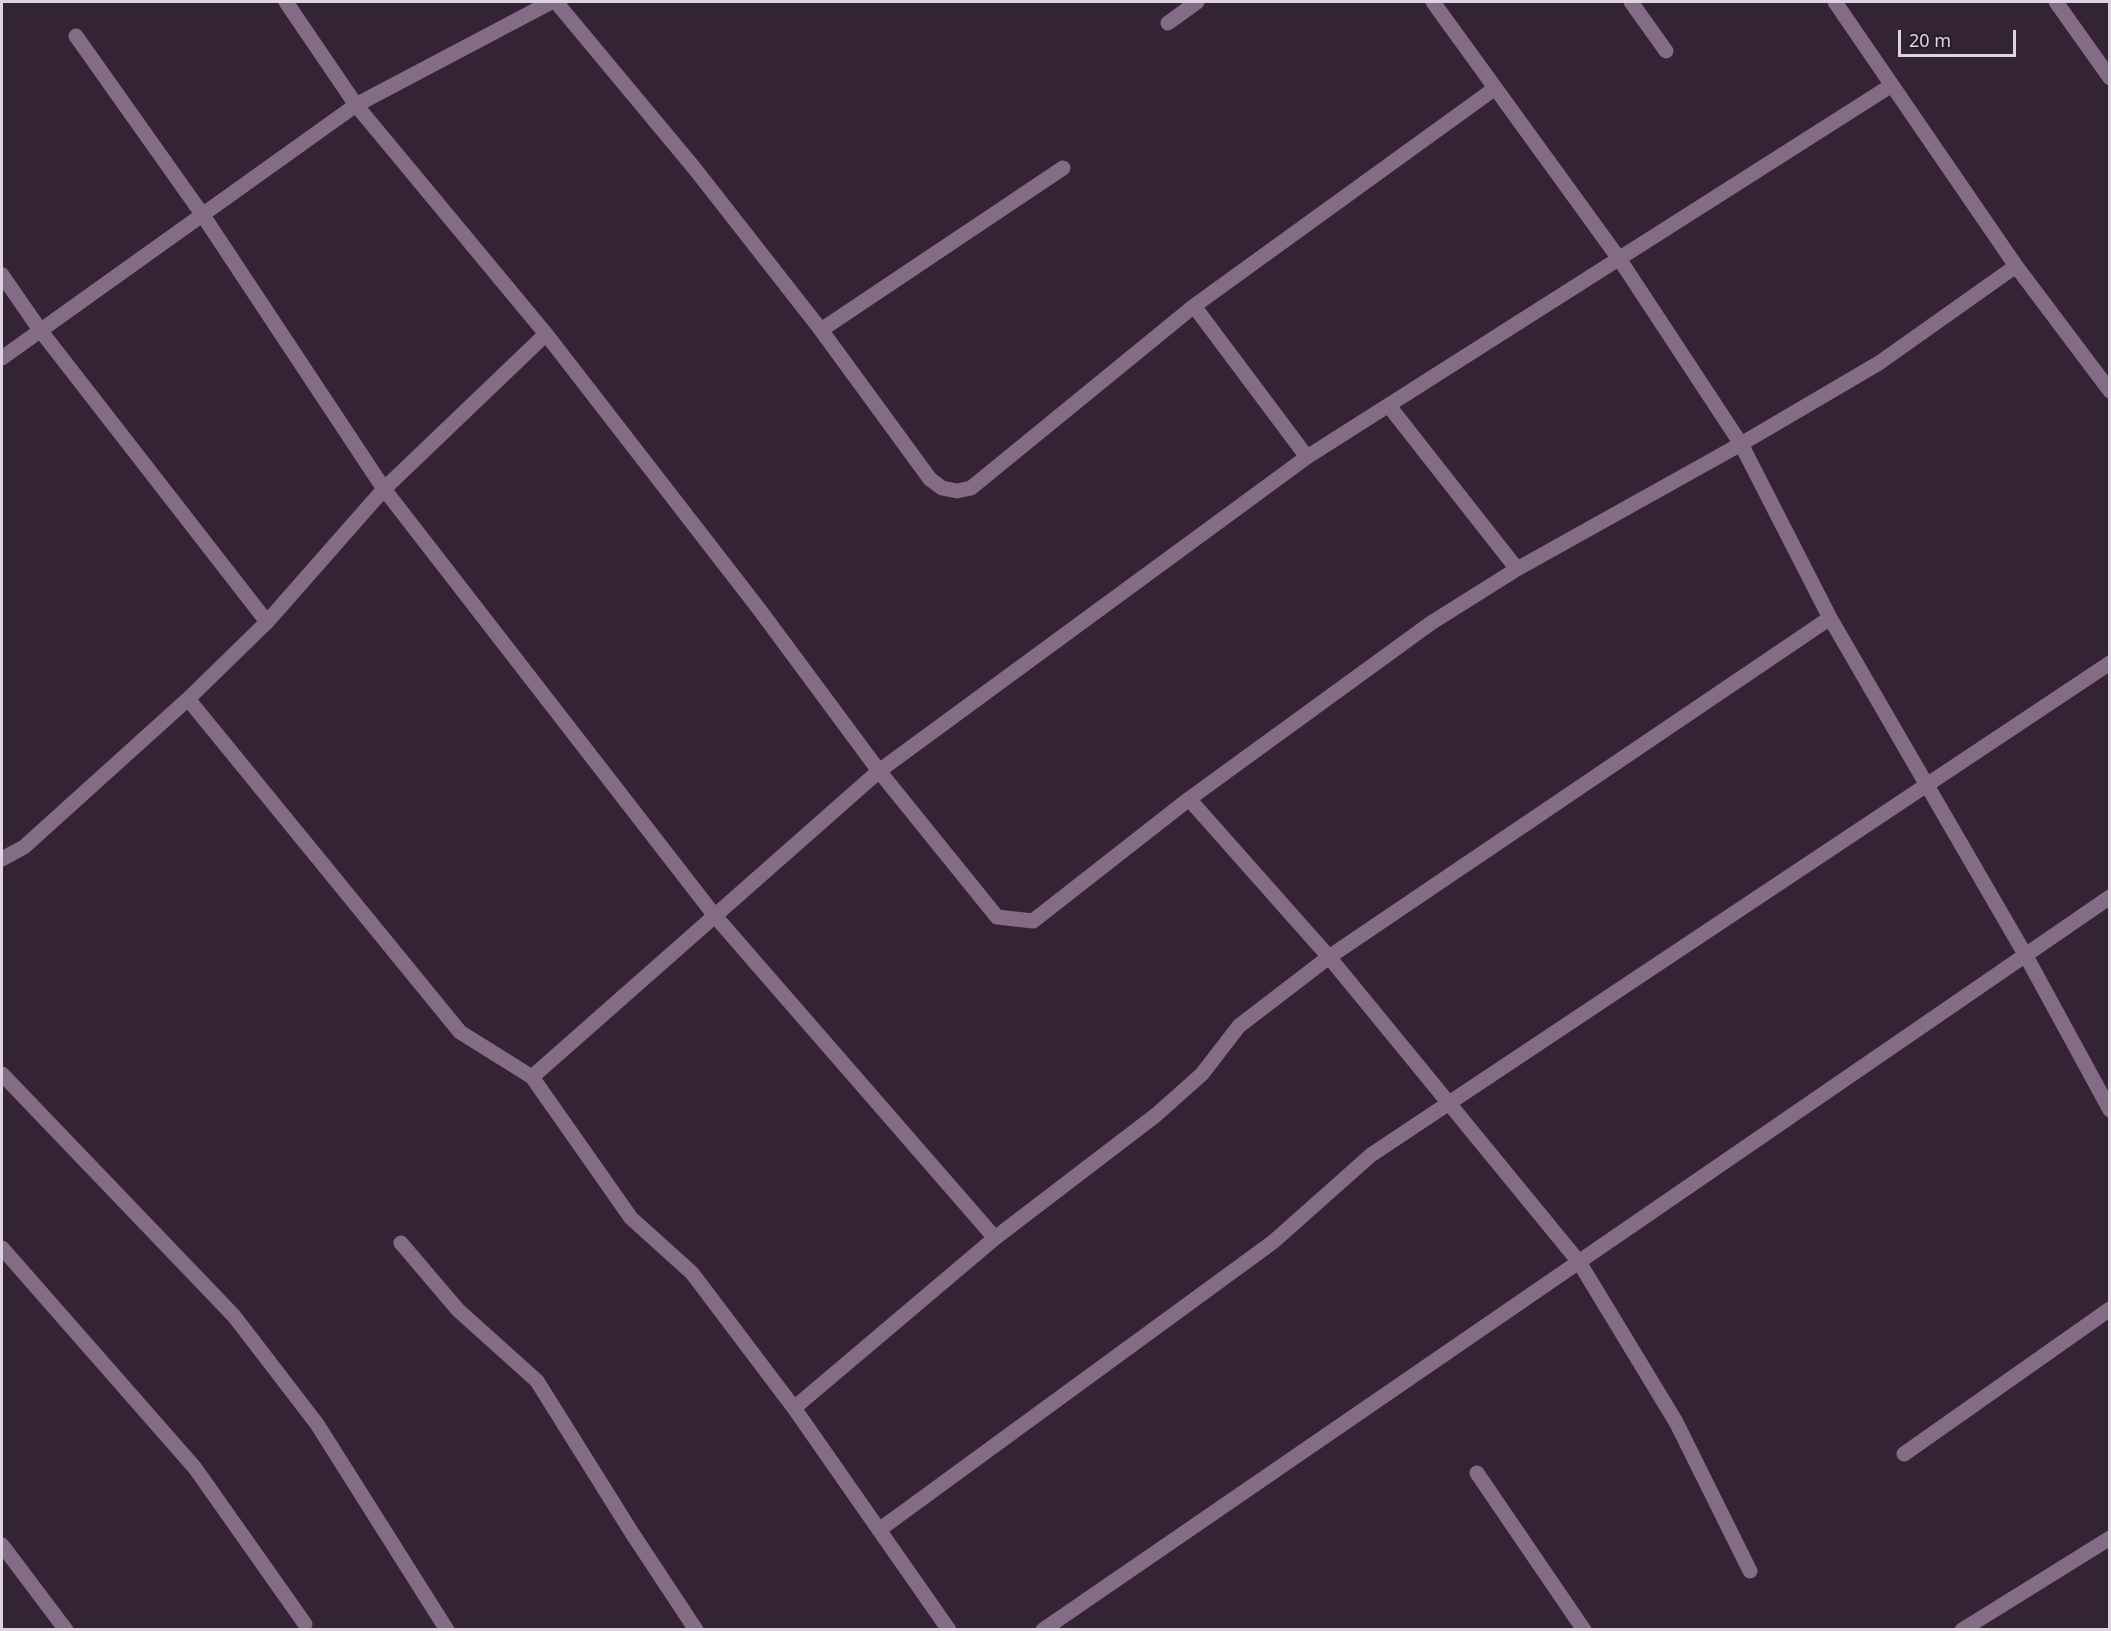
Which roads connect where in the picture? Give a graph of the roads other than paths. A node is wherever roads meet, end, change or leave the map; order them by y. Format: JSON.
{"nodes":[{"id":1,"x":286,"y":2,"type":"edge"},
{"id":2,"x":551,"y":2,"type":"edge"},
{"id":3,"x":556,"y":2,"type":"edge"},
{"id":4,"x":1197,"y":2,"type":"edge"},
{"id":5,"x":1433,"y":2,"type":"edge"},
{"id":6,"x":1631,"y":2,"type":"edge"},
{"id":7,"x":1835,"y":2,"type":"edge"},
{"id":8,"x":2056,"y":2,"type":"edge"},
{"id":9,"x":525,"y":7,"type":"edge"},
{"id":10,"x":1168,"y":23,"type":"dead end"},
{"id":11,"x":76,"y":36,"type":"dead end"},
{"id":12,"x":1666,"y":51,"type":"dead end"},
{"id":13,"x":2109,"y":78,"type":"edge"},
{"id":14,"x":1892,"y":85,"type":"junction"},
{"id":15,"x":1494,"y":88,"type":"junction"},
{"id":16,"x":356,"y":105,"type":"junction"},
{"id":17,"x":1063,"y":168,"type":"dead end"},
{"id":18,"x":202,"y":214,"type":"junction"},
{"id":19,"x":1620,"y":260,"type":"junction"},
{"id":20,"x":2016,"y":266,"type":"junction"},
{"id":21,"x":2,"y":275,"type":"edge"},
{"id":22,"x":1194,"y":306,"type":"junction"},
{"id":23,"x":40,"y":330,"type":"junction"},
{"id":24,"x":822,"y":330,"type":"junction"},
{"id":25,"x":546,"y":334,"type":"junction"},
{"id":26,"x":2,"y":357,"type":"edge"},
{"id":27,"x":2109,"y":391,"type":"edge"},
{"id":28,"x":1389,"y":406,"type":"junction"},
{"id":29,"x":1741,"y":444,"type":"junction"},
{"id":30,"x":1308,"y":457,"type":"junction"},
{"id":31,"x":384,"y":489,"type":"junction"},
{"id":32,"x":1516,"y":569,"type":"junction"},
{"id":33,"x":1830,"y":618,"type":"junction"},
{"id":34,"x":267,"y":622,"type":"junction"},
{"id":35,"x":2109,"y":663,"type":"edge"},
{"id":36,"x":188,"y":699,"type":"junction"},
{"id":37,"x":879,"y":771,"type":"junction"},
{"id":38,"x":1925,"y":786,"type":"junction"},
{"id":39,"x":1189,"y":799,"type":"junction"},
{"id":40,"x":2,"y":859,"type":"edge"},
{"id":41,"x":2109,"y":897,"type":"edge"},
{"id":42,"x":715,"y":916,"type":"junction"},
{"id":43,"x":2026,"y":956,"type":"junction"},
{"id":44,"x":1329,"y":957,"type":"junction"},
{"id":45,"x":2,"y":1074,"type":"edge"},
{"id":46,"x":532,"y":1077,"type":"junction"},
{"id":47,"x":1449,"y":1103,"type":"junction"},
{"id":48,"x":2109,"y":1110,"type":"edge"},
{"id":49,"x":995,"y":1238,"type":"junction"},
{"id":50,"x":401,"y":1243,"type":"dead end"},
{"id":51,"x":2,"y":1248,"type":"edge"},
{"id":52,"x":1579,"y":1262,"type":"junction"},
{"id":53,"x":2109,"y":1309,"type":"edge"},
{"id":54,"x":794,"y":1408,"type":"junction"},
{"id":55,"x":1904,"y":1454,"type":"dead end"},
{"id":56,"x":1477,"y":1473,"type":"dead end"},
{"id":57,"x":879,"y":1530,"type":"junction"},
{"id":58,"x":2109,"y":1538,"type":"edge"},
{"id":59,"x":2,"y":1545,"type":"edge"},
{"id":60,"x":1750,"y":1570,"type":"dead end"},
{"id":61,"x":305,"y":1624,"type":"dead end"},
{"id":62,"x":66,"y":1629,"type":"edge"},
{"id":63,"x":447,"y":1629,"type":"edge"},
{"id":64,"x":696,"y":1629,"type":"edge"},
{"id":65,"x":949,"y":1629,"type":"edge"},
{"id":66,"x":1043,"y":1629,"type":"edge"},
{"id":67,"x":1584,"y":1629,"type":"edge"},
{"id":68,"x":1962,"y":1629,"type":"edge"}],
"edges":[{"from":1,"to":16,"type":"street"},
{"from":2,"to":9,"type":"street"},
{"from":3,"to":24,"type":"street"},
{"from":4,"to":10,"type":"street"},
{"from":5,"to":15,"type":"street"},
{"from":6,"to":12,"type":"street"},
{"from":7,"to":14,"type":"street"},
{"from":8,"to":13,"type":"street"},
{"from":9,"to":16,"type":"street"},
{"from":11,"to":18,"type":"street"},
{"from":14,"to":19,"type":"street"},
{"from":14,"to":20,"type":"street"},
{"from":15,"to":19,"type":"street"},
{"from":15,"to":22,"type":"street"},
{"from":16,"to":18,"type":"street"},
{"from":16,"to":25,"type":"street"},
{"from":17,"to":24,"type":"street"},
{"from":18,"to":23,"type":"street"},
{"from":18,"to":31,"type":"street"},
{"from":19,"to":28,"type":"street"},
{"from":19,"to":29,"type":"street"},
{"from":20,"to":27,"type":"street"},
{"from":20,"to":29,"type":"street"},
{"from":21,"to":23,"type":"street"},
{"from":22,"to":24,"type":"street"},
{"from":22,"to":30,"type":"street"},
{"from":23,"to":26,"type":"street"},
{"from":23,"to":34,"type":"street"},
{"from":25,"to":31,"type":"street"},
{"from":25,"to":37,"type":"street"},
{"from":28,"to":30,"type":"street"},
{"from":28,"to":32,"type":"street"},
{"from":29,"to":32,"type":"street"},
{"from":29,"to":33,"type":"street"},
{"from":30,"to":37,"type":"street"},
{"from":31,"to":34,"type":"street"},
{"from":31,"to":42,"type":"street"},
{"from":32,"to":39,"type":"street"},
{"from":33,"to":38,"type":"street"},
{"from":33,"to":44,"type":"street"},
{"from":34,"to":36,"type":"street"},
{"from":35,"to":38,"type":"street"},
{"from":36,"to":40,"type":"street"},
{"from":36,"to":46,"type":"street"},
{"from":37,"to":39,"type":"street"},
{"from":37,"to":42,"type":"street"},
{"from":38,"to":43,"type":"street"},
{"from":38,"to":47,"type":"street"},
{"from":39,"to":44,"type":"street"},
{"from":41,"to":43,"type":"street"},
{"from":42,"to":46,"type":"street"},
{"from":42,"to":49,"type":"street"},
{"from":43,"to":48,"type":"street"},
{"from":43,"to":52,"type":"street"},
{"from":44,"to":47,"type":"street"},
{"from":44,"to":49,"type":"street"},
{"from":45,"to":63,"type":"street"},
{"from":46,"to":54,"type":"street"},
{"from":47,"to":52,"type":"street"},
{"from":47,"to":57,"type":"street"},
{"from":49,"to":54,"type":"street"},
{"from":50,"to":64,"type":"street"},
{"from":51,"to":61,"type":"street"},
{"from":52,"to":60,"type":"street"},
{"from":52,"to":66,"type":"street"},
{"from":53,"to":55,"type":"street"},
{"from":54,"to":57,"type":"street"},
{"from":56,"to":67,"type":"street"},
{"from":57,"to":65,"type":"street"},
{"from":58,"to":68,"type":"street"},
{"from":59,"to":62,"type":"street"}]}
